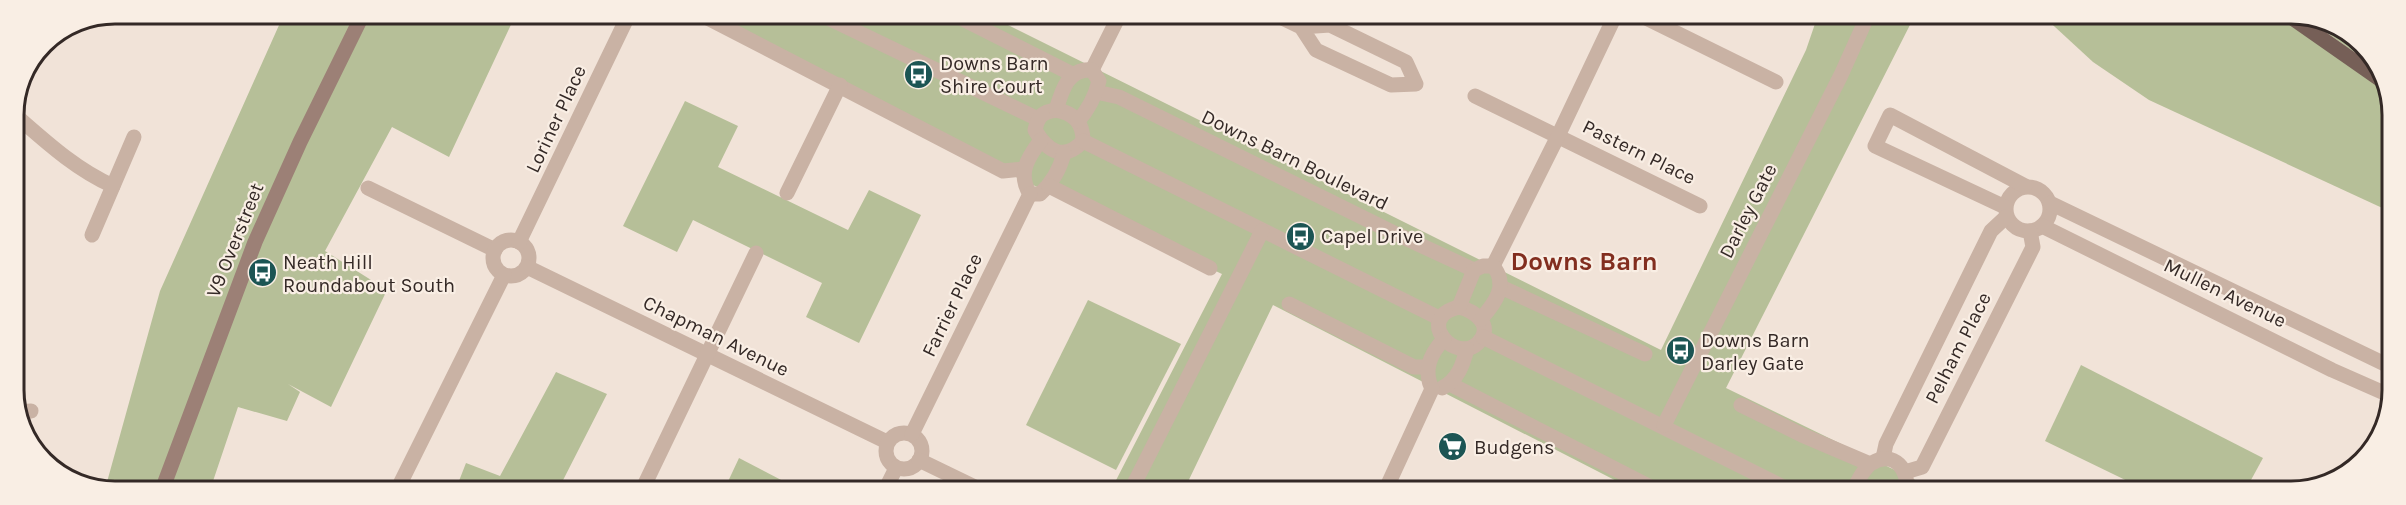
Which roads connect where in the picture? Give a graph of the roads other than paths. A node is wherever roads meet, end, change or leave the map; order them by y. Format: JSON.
{"nodes":[{"id":1,"x":358,"y":24,"type":"edge"},
{"id":2,"x":624,"y":24,"type":"edge"},
{"id":3,"x":720,"y":24,"type":"edge"},
{"id":4,"x":841,"y":24,"type":"edge"},
{"id":5,"x":973,"y":24,"type":"edge"},
{"id":6,"x":1114,"y":24,"type":"edge"},
{"id":7,"x":1295,"y":24,"type":"edge"},
{"id":8,"x":1610,"y":24,"type":"edge"},
{"id":9,"x":1658,"y":24,"type":"edge"},
{"id":10,"x":1864,"y":24,"type":"edge"},
{"id":11,"x":2303,"y":25,"type":"edge"},
{"id":12,"x":1301,"y":27,"type":"junction"},
{"id":13,"x":1092,"y":70,"type":"junction"},
{"id":14,"x":2371,"y":73,"type":"edge"},
{"id":15,"x":1072,"y":74,"type":"junction"},
{"id":16,"x":1776,"y":82,"type":"dead end"},
{"id":17,"x":840,"y":85,"type":"junction"},
{"id":18,"x":1096,"y":92,"type":"junction"},
{"id":19,"x":1474,"y":96,"type":"dead end"},
{"id":20,"x":1056,"y":110,"type":"junction"},
{"id":21,"x":1038,"y":119,"type":"junction"},
{"id":22,"x":1078,"y":121,"type":"junction"},
{"id":23,"x":24,"y":123,"type":"edge"},
{"id":24,"x":1558,"y":136,"type":"junction"},
{"id":25,"x":134,"y":137,"type":"dead end"},
{"id":26,"x":1041,"y":140,"type":"junction"},
{"id":27,"x":1083,"y":141,"type":"junction"},
{"id":28,"x":1064,"y":153,"type":"junction"},
{"id":29,"x":1024,"y":169,"type":"junction"},
{"id":30,"x":113,"y":186,"type":"junction"},
{"id":31,"x":1049,"y":186,"type":"junction"},
{"id":32,"x":2025,"y":186,"type":"junction"},
{"id":33,"x":368,"y":189,"type":"dead end"},
{"id":34,"x":787,"y":193,"type":"dead end"},
{"id":35,"x":1030,"y":194,"type":"junction"},
{"id":36,"x":2050,"y":203,"type":"junction"},
{"id":37,"x":1700,"y":206,"type":"dead end"},
{"id":38,"x":2006,"y":212,"type":"junction"},
{"id":39,"x":2036,"y":229,"type":"junction"},
{"id":40,"x":1262,"y":231,"type":"junction"},
{"id":41,"x":92,"y":236,"type":"dead end"},
{"id":42,"x":519,"y":242,"type":"junction"},
{"id":43,"x":495,"y":250,"type":"junction"},
{"id":44,"x":756,"y":253,"type":"dead end"},
{"id":45,"x":1493,"y":266,"type":"junction"},
{"id":46,"x":527,"y":267,"type":"junction"},
{"id":47,"x":1210,"y":268,"type":"dead end"},
{"id":48,"x":1474,"y":270,"type":"junction"},
{"id":49,"x":504,"y":275,"type":"junction"},
{"id":50,"x":1501,"y":287,"type":"junction"},
{"id":51,"x":1289,"y":304,"type":"dead end"},
{"id":52,"x":1459,"y":307,"type":"junction"},
{"id":53,"x":1439,"y":318,"type":"junction"},
{"id":54,"x":1481,"y":319,"type":"junction"},
{"id":55,"x":1483,"y":337,"type":"junction"},
{"id":56,"x":1444,"y":339,"type":"junction"},
{"id":57,"x":1467,"y":349,"type":"junction"},
{"id":58,"x":707,"y":354,"type":"junction"},
{"id":59,"x":1645,"y":354,"type":"dead end"},
{"id":60,"x":2382,"y":363,"type":"edge"},
{"id":61,"x":1428,"y":367,"type":"junction"},
{"id":62,"x":1450,"y":384,"type":"junction"},
{"id":63,"x":1432,"y":389,"type":"junction"},
{"id":64,"x":2382,"y":392,"type":"edge"},
{"id":65,"x":1741,"y":405,"type":"dead end"},
{"id":66,"x":1664,"y":425,"type":"junction"},
{"id":67,"x":912,"y":434,"type":"junction"},
{"id":68,"x":887,"y":442,"type":"junction"},
{"id":69,"x":920,"y":460,"type":"junction"},
{"id":70,"x":1877,"y":461,"type":"junction"},
{"id":71,"x":896,"y":468,"type":"junction"},
{"id":72,"x":1905,"y":472,"type":"junction"},
{"id":73,"x":165,"y":481,"type":"edge"},
{"id":74,"x":401,"y":481,"type":"edge"},
{"id":75,"x":646,"y":481,"type":"edge"},
{"id":76,"x":890,"y":481,"type":"edge"},
{"id":77,"x":963,"y":481,"type":"edge"},
{"id":78,"x":1136,"y":481,"type":"edge"},
{"id":79,"x":1389,"y":481,"type":"edge"},
{"id":80,"x":1639,"y":481,"type":"edge"},
{"id":81,"x":1772,"y":481,"type":"edge"},
{"id":82,"x":1861,"y":481,"type":"edge"},
{"id":83,"x":1907,"y":481,"type":"edge"}],
"edges":[{"from":1,"to":73,"type":"street","name":"V9 Overstreet"},
{"from":2,"to":42,"type":"street","name":"Loriner Place"},
{"from":3,"to":17,"type":"street"},
{"from":4,"to":21,"type":"street"},
{"from":5,"to":15,"type":"street"},
{"from":6,"to":13,"type":"street"},
{"from":7,"to":12,"type":"street"},
{"from":8,"to":24,"type":"street","name":"Pastern Place"},
{"from":9,"to":16,"type":"street"},
{"from":10,"to":66,"type":"street","name":"Darley Gate"},
{"from":11,"to":14,"type":"main road"},
{"from":12,"to":12,"type":"street"},
{"from":13,"to":15,"type":"street"},
{"from":13,"to":18,"type":"street"},
{"from":15,"to":20,"type":"street"},
{"from":17,"to":29,"type":"street"},
{"from":17,"to":34,"type":"street"},
{"from":18,"to":22,"type":"street"},
{"from":18,"to":48,"type":"street","name":"Downs Barn Boulevard"},
{"from":19,"to":24,"type":"street","name":"Pastern Place"},
{"from":20,"to":21,"type":"street"},
{"from":20,"to":22,"type":"street"},
{"from":21,"to":26,"type":"street"},
{"from":22,"to":27,"type":"street"},
{"from":23,"to":30,"type":"street"},
{"from":24,"to":37,"type":"street","name":"Pastern Place"},
{"from":24,"to":45,"type":"street","name":"Pastern Place"},
{"from":25,"to":30,"type":"street"},
{"from":26,"to":28,"type":"street"},
{"from":26,"to":29,"type":"street"},
{"from":27,"to":28,"type":"street"},
{"from":27,"to":40,"type":"street"},
{"from":28,"to":31,"type":"street"},
{"from":29,"to":35,"type":"street"},
{"from":30,"to":41,"type":"street"},
{"from":31,"to":35,"type":"street"},
{"from":31,"to":47,"type":"street"},
{"from":32,"to":36,"type":"street"},
{"from":32,"to":38,"type":"street"},
{"from":32,"to":38,"type":"street"},
{"from":33,"to":43,"type":"street"},
{"from":35,"to":67,"type":"street","name":"Farrier Place"},
{"from":36,"to":39,"type":"street"},
{"from":36,"to":60,"type":"street","name":"Mullen Avenue"},
{"from":38,"to":39,"type":"street"},
{"from":38,"to":70,"type":"street","name":"Pelham Place"},
{"from":39,"to":64,"type":"street","name":"Mullen Avenue"},
{"from":39,"to":72,"type":"street","name":"Pelham Place"},
{"from":40,"to":53,"type":"street"},
{"from":40,"to":78,"type":"street"},
{"from":42,"to":43,"type":"street"},
{"from":42,"to":46,"type":"street"},
{"from":43,"to":49,"type":"street"},
{"from":44,"to":58,"type":"street"},
{"from":45,"to":48,"type":"street"},
{"from":45,"to":50,"type":"street"},
{"from":46,"to":49,"type":"street"},
{"from":46,"to":58,"type":"street","name":"Chapman Avenue"},
{"from":48,"to":52,"type":"street"},
{"from":49,"to":74,"type":"street"},
{"from":50,"to":54,"type":"street"},
{"from":50,"to":59,"type":"street"},
{"from":51,"to":61,"type":"street"},
{"from":52,"to":53,"type":"street"},
{"from":52,"to":54,"type":"street"},
{"from":53,"to":56,"type":"street"},
{"from":54,"to":55,"type":"street"},
{"from":55,"to":57,"type":"street"},
{"from":55,"to":66,"type":"street"},
{"from":56,"to":57,"type":"street"},
{"from":56,"to":61,"type":"street"},
{"from":57,"to":62,"type":"street"},
{"from":58,"to":68,"type":"street","name":"Chapman Avenue"},
{"from":58,"to":75,"type":"street"},
{"from":61,"to":63,"type":"street"},
{"from":62,"to":63,"type":"street"},
{"from":62,"to":80,"type":"street"},
{"from":63,"to":79,"type":"street"},
{"from":65,"to":70,"type":"street"},
{"from":66,"to":81,"type":"street"},
{"from":67,"to":68,"type":"street"},
{"from":67,"to":69,"type":"street"},
{"from":68,"to":71,"type":"street"},
{"from":69,"to":71,"type":"street"},
{"from":69,"to":77,"type":"street"},
{"from":70,"to":72,"type":"street"},
{"from":70,"to":82,"type":"street","name":"Pelham Place"},
{"from":71,"to":76,"type":"street"},
{"from":72,"to":83,"type":"street"}]}
